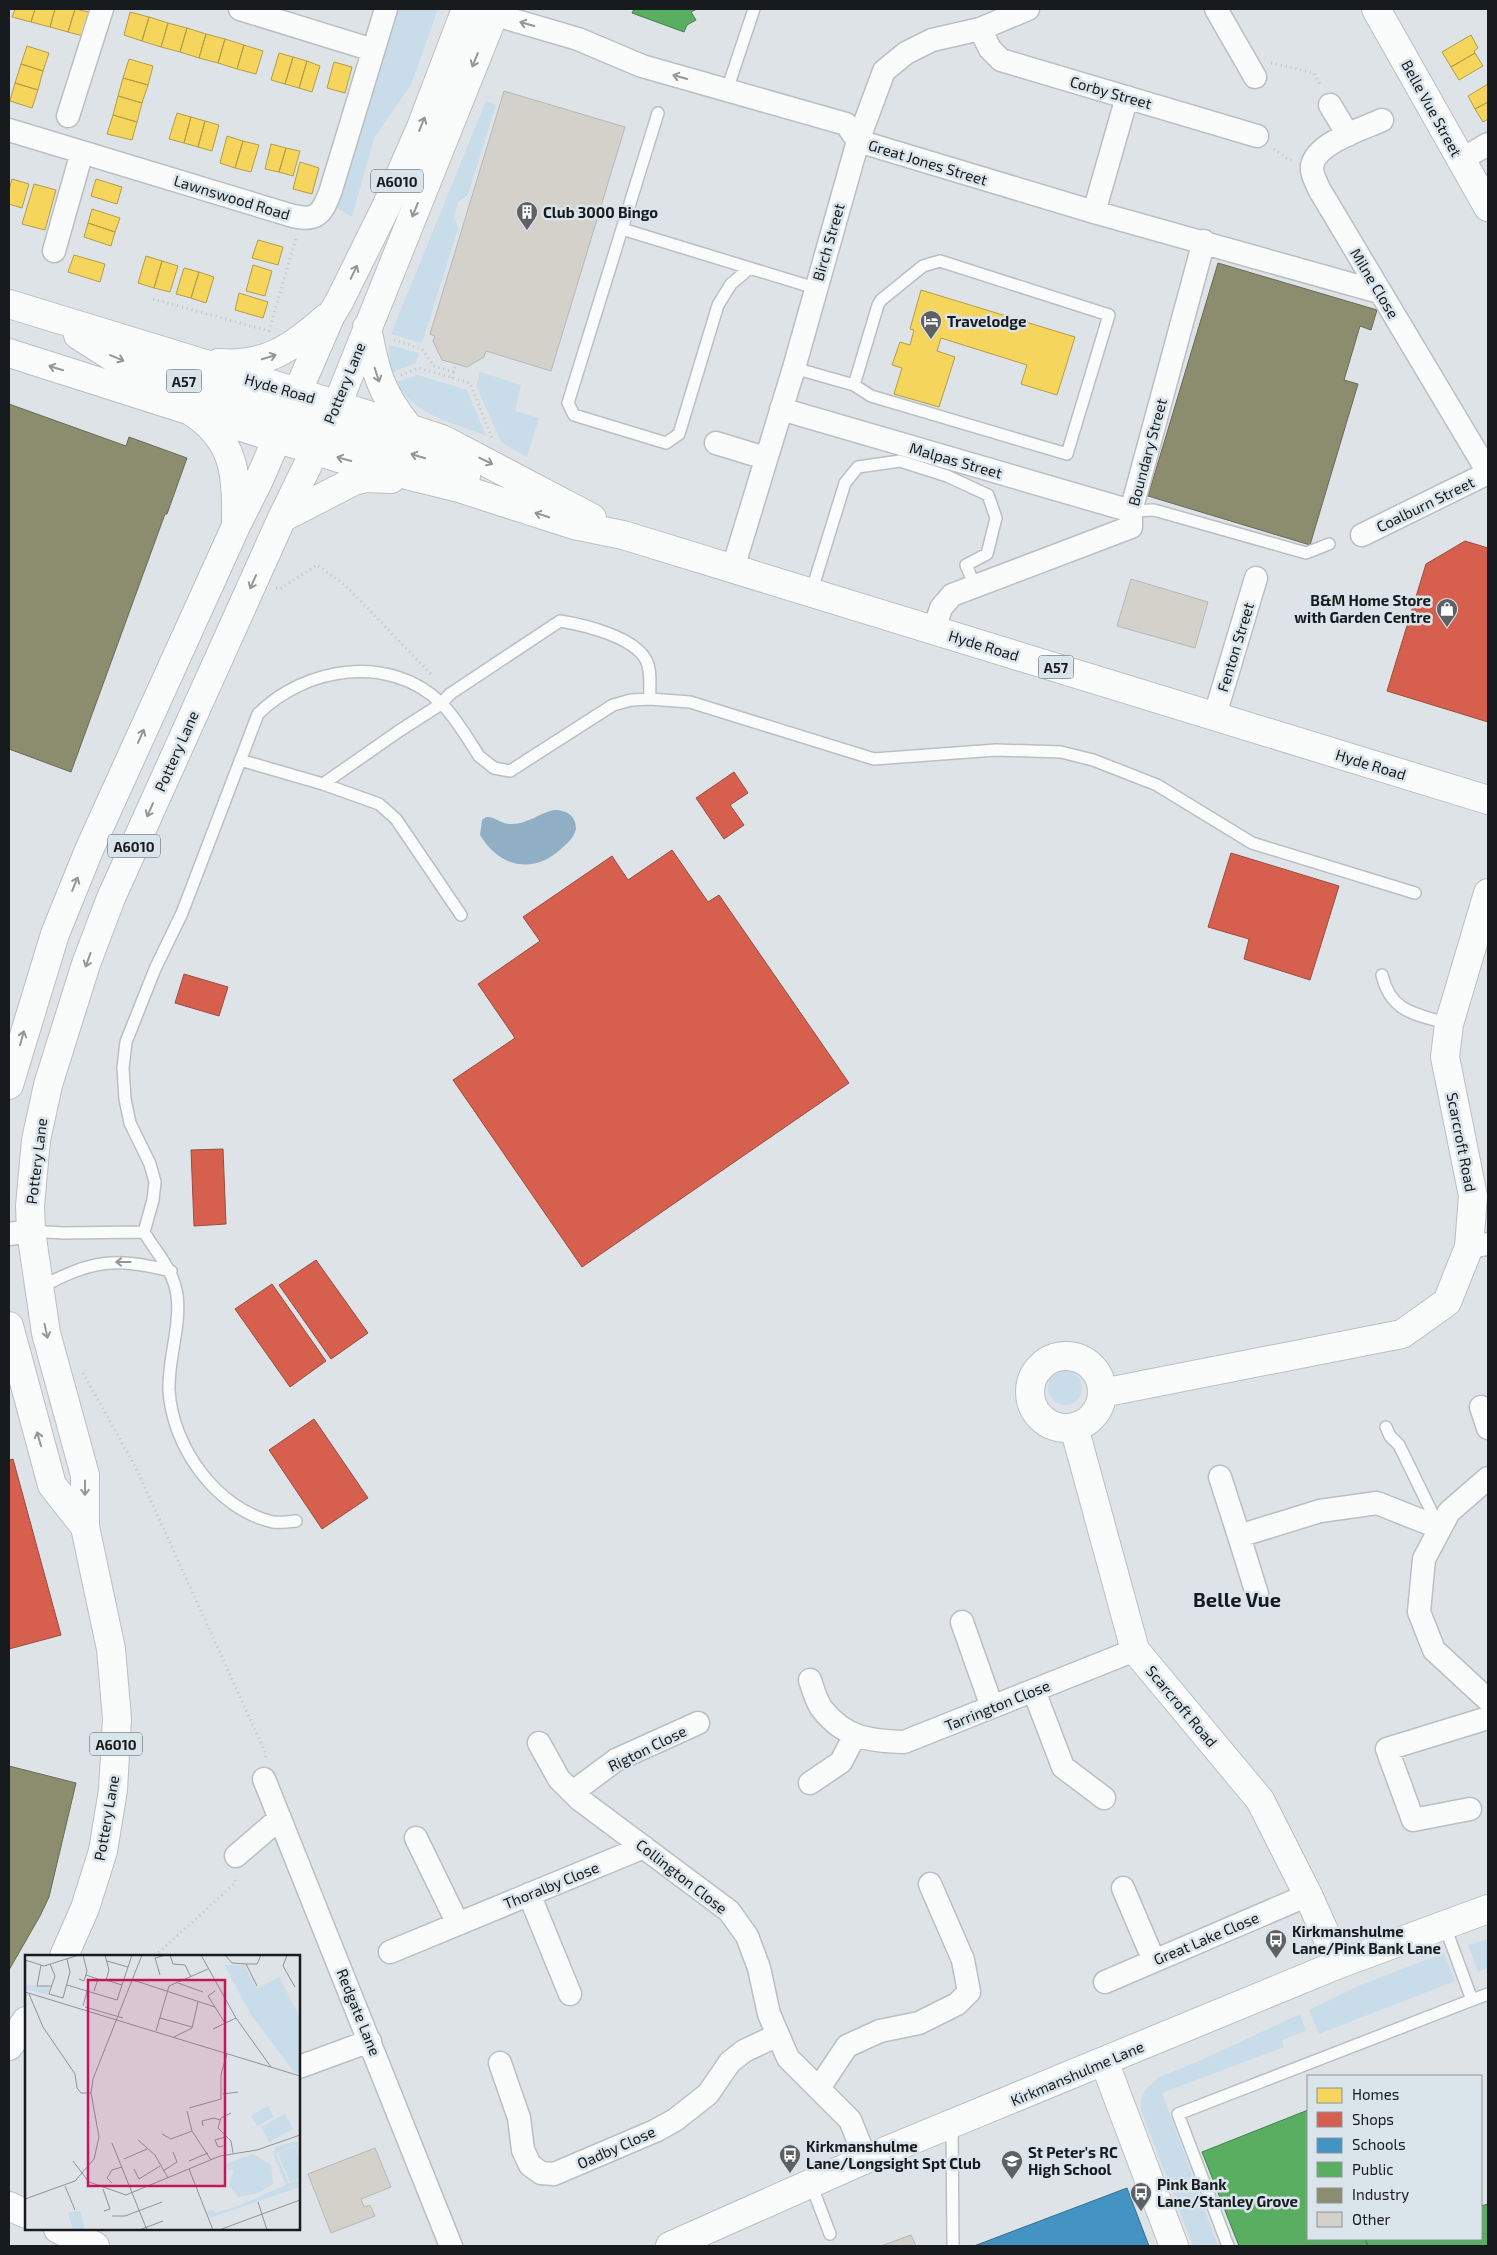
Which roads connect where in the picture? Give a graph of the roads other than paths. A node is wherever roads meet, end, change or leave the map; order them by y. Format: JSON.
{"nodes":[{"id":1,"x":102,"y":9,"type":"edge"},
{"id":2,"x":240,"y":9,"type":"edge"},
{"id":3,"x":386,"y":9,"type":"edge"},
{"id":4,"x":466,"y":9,"type":"edge"},
{"id":5,"x":754,"y":9,"type":"edge"},
{"id":6,"x":1028,"y":9,"type":"edge"},
{"id":7,"x":1216,"y":9,"type":"edge"},
{"id":8,"x":1376,"y":9,"type":"edge"},
{"id":9,"x":493,"y":11,"type":"edge"},
{"id":10,"x":980,"y":29,"type":"junction"},
{"id":11,"x":373,"y":50,"type":"junction"},
{"id":12,"x":1255,"y":77,"type":"dead end"},
{"id":13,"x":727,"y":90,"type":"junction"},
{"id":14,"x":1127,"y":97,"type":"junction"},
{"id":15,"x":1330,"y":105,"type":"road end"},
{"id":16,"x":658,"y":113,"type":"dead end"},
{"id":17,"x":68,"y":116,"type":"dead end"},
{"id":18,"x":1382,"y":120,"type":"dead end"},
{"id":19,"x":9,"y":130,"type":"edge"},
{"id":20,"x":1348,"y":135,"type":"junction"},
{"id":21,"x":1257,"y":136,"type":"road end"},
{"id":22,"x":858,"y":141,"type":"junction"},
{"id":23,"x":1488,"y":144,"type":"edge"},
{"id":24,"x":82,"y":152,"type":"junction"},
{"id":25,"x":1461,"y":160,"type":"junction"},
{"id":26,"x":1488,"y":207,"type":"edge"},
{"id":27,"x":1094,"y":212,"type":"junction"},
{"id":28,"x":622,"y":229,"type":"junction"},
{"id":29,"x":1204,"y":241,"type":"junction"},
{"id":30,"x":54,"y":251,"type":"dead end"},
{"id":31,"x":750,"y":268,"type":"junction"},
{"id":32,"x":815,"y":288,"type":"junction"},
{"id":33,"x":1379,"y":292,"type":"junction"},
{"id":34,"x":9,"y":304,"type":"edge"},
{"id":35,"x":46,"y":314,"type":"junction"},
{"id":36,"x":331,"y":315,"type":"junction"},
{"id":37,"x":367,"y":327,"type":"junction"},
{"id":38,"x":9,"y":353,"type":"edge"},
{"id":39,"x":186,"y":360,"type":"junction"},
{"id":40,"x":794,"y":368,"type":"junction"},
{"id":41,"x":854,"y":384,"type":"junction"},
{"id":42,"x":186,"y":409,"type":"junction"},
{"id":43,"x":781,"y":409,"type":"junction"},
{"id":44,"x":288,"y":415,"type":"junction"},
{"id":45,"x":326,"y":428,"type":"junction"},
{"id":46,"x":409,"y":428,"type":"junction"},
{"id":47,"x":716,"y":443,"type":"dead end"},
{"id":48,"x":765,"y":458,"type":"junction"},
{"id":49,"x":1488,"y":473,"type":"edge"},
{"id":50,"x":459,"y":488,"type":"junction"},
{"id":51,"x":507,"y":503,"type":"junction"},
{"id":52,"x":1131,"y":511,"type":"junction"},
{"id":53,"x":282,"y":518,"type":"junction"},
{"id":54,"x":236,"y":526,"type":"junction"},
{"id":55,"x":623,"y":535,"type":"junction"},
{"id":56,"x":1362,"y":535,"type":"dead end"},
{"id":57,"x":1328,"y":544,"type":"dead end"},
{"id":58,"x":733,"y":568,"type":"junction"},
{"id":59,"x":1256,"y":578,"type":"dead end"},
{"id":60,"x":974,"y":586,"type":"junction"},
{"id":61,"x":811,"y":593,"type":"junction"},
{"id":62,"x":934,"y":630,"type":"junction"},
{"id":63,"x":650,"y":699,"type":"junction"},
{"id":64,"x":441,"y":704,"type":"junction"},
{"id":65,"x":1215,"y":715,"type":"junction"},
{"id":66,"x":240,"y":760,"type":"junction"},
{"id":67,"x":324,"y":784,"type":"junction"},
{"id":68,"x":1488,"y":800,"type":"edge"},
{"id":69,"x":1415,"y":893,"type":"dead end"},
{"id":70,"x":1488,"y":893,"type":"edge"},
{"id":71,"x":461,"y":916,"type":"dead end"},
{"id":72,"x":1382,"y":975,"type":"dead end"},
{"id":73,"x":1449,"y":1024,"type":"junction"},
{"id":74,"x":9,"y":1085,"type":"edge"},
{"id":75,"x":20,"y":1232,"type":"edge"},
{"id":76,"x":144,"y":1232,"type":"junction"},
{"id":77,"x":1478,"y":1245,"type":"edge"},
{"id":78,"x":171,"y":1270,"type":"junction"},
{"id":79,"x":39,"y":1289,"type":"junction"},
{"id":80,"x":9,"y":1326,"type":"edge"},
{"id":81,"x":1102,"y":1393,"type":"junction"},
{"id":82,"x":1481,"y":1407,"type":"dead end"},
{"id":83,"x":1074,"y":1427,"type":"junction"},
{"id":84,"x":1386,"y":1427,"type":"dead end"},
{"id":85,"x":1488,"y":1428,"type":"edge"},
{"id":86,"x":1220,"y":1476,"type":"dead end"},
{"id":87,"x":1488,"y":1478,"type":"edge"},
{"id":88,"x":296,"y":1521,"type":"dead end"},
{"id":89,"x":85,"y":1527,"type":"junction"},
{"id":90,"x":1440,"y":1528,"type":"junction"},
{"id":91,"x":1238,"y":1536,"type":"junction"},
{"id":92,"x":1257,"y":1594,"type":"dead end"},
{"id":93,"x":962,"y":1622,"type":"dead end"},
{"id":94,"x":1135,"y":1650,"type":"junction"},
{"id":95,"x":810,"y":1680,"type":"dead end"},
{"id":96,"x":1034,"y":1690,"type":"junction"},
{"id":97,"x":1488,"y":1700,"type":"edge"},
{"id":98,"x":992,"y":1707,"type":"junction"},
{"id":99,"x":1488,"y":1718,"type":"edge"},
{"id":100,"x":698,"y":1723,"type":"dead end"},
{"id":101,"x":855,"y":1735,"type":"junction"},
{"id":102,"x":539,"y":1743,"type":"dead end"},
{"id":103,"x":264,"y":1780,"type":"road end"},
{"id":104,"x":810,"y":1783,"type":"dead end"},
{"id":105,"x":573,"y":1792,"type":"junction"},
{"id":106,"x":1104,"y":1798,"type":"dead end"},
{"id":107,"x":1470,"y":1808,"type":"dead end"},
{"id":108,"x":280,"y":1818,"type":"junction"},
{"id":109,"x":416,"y":1838,"type":"dead end"},
{"id":110,"x":644,"y":1847,"type":"junction"},
{"id":111,"x":236,"y":1856,"type":"road end"},
{"id":112,"x":930,"y":1884,"type":"dead end"},
{"id":113,"x":1123,"y":1888,"type":"dead end"},
{"id":114,"x":529,"y":1894,"type":"junction"},
{"id":115,"x":1308,"y":1895,"type":"junction"},
{"id":116,"x":1488,"y":1909,"type":"edge"},
{"id":117,"x":458,"y":1924,"type":"junction"},
{"id":118,"x":1444,"y":1924,"type":"junction"},
{"id":119,"x":390,"y":1952,"type":"dead end"},
{"id":120,"x":64,"y":1955,"type":"edge"},
{"id":121,"x":1154,"y":1961,"type":"junction"},
{"id":122,"x":1339,"y":1964,"type":"junction"},
{"id":123,"x":1105,"y":1982,"type":"dead end"},
{"id":124,"x":570,"y":1994,"type":"dead end"},
{"id":125,"x":1488,"y":1994,"type":"edge"},
{"id":126,"x":1472,"y":2000,"type":"junction"},
{"id":127,"x":25,"y":2022,"type":"edge"},
{"id":128,"x":778,"y":2034,"type":"junction"},
{"id":129,"x":370,"y":2041,"type":"junction"},
{"id":130,"x":9,"y":2046,"type":"edge"},
{"id":131,"x":1104,"y":2061,"type":"junction"},
{"id":132,"x":500,"y":2063,"type":"dead end"},
{"id":133,"x":300,"y":2067,"type":"edge"},
{"id":134,"x":819,"y":2088,"type":"junction"},
{"id":135,"x":952,"y":2125,"type":"junction"},
{"id":136,"x":866,"y":2159,"type":"junction"},
{"id":137,"x":810,"y":2184,"type":"junction"},
{"id":138,"x":9,"y":2206,"type":"edge"},
{"id":139,"x":25,"y":2214,"type":"edge"},
{"id":140,"x":60,"y":2230,"type":"edge"},
{"id":141,"x":830,"y":2234,"type":"dead end"},
{"id":142,"x":95,"y":2246,"type":"edge"},
{"id":143,"x":451,"y":2246,"type":"edge"},
{"id":144,"x":670,"y":2246,"type":"edge"},
{"id":145,"x":953,"y":2246,"type":"edge"},
{"id":146,"x":1174,"y":2246,"type":"edge"},
{"id":147,"x":1228,"y":2246,"type":"edge"}],
"edges":[{"from":1,"to":17,"type":"street"},
{"from":2,"to":11,"type":"street"},
{"from":3,"to":11,"type":"street","name":"Lawnswood Road"},
{"from":36,"to":4,"type":"main road","number":"A6010","one_way":true},
{"from":5,"to":13,"type":"lane"},
{"from":6,"to":10,"type":"street","name":"Birch Street"},
{"from":7,"to":12,"type":"street"},
{"from":8,"to":25,"type":"main road","name":"Belle Vue Street"},
{"from":13,"to":9,"type":"street","name":"Great Jones Street","one_way":true},
{"from":9,"to":37,"type":"main road","name":"Pottery Lane","number":"A6010","one_way":true},
{"from":10,"to":14,"type":"street","name":"Corby Street"},
{"from":10,"to":22,"type":"street","name":"Birch Street"},
{"from":11,"to":24,"type":"street","name":"Lawnswood Road"},
{"from":13,"to":22,"type":"street","name":"Great Jones Street"},
{"from":14,"to":21,"type":"street","name":"Corby Street"},
{"from":14,"to":27,"type":"street"},
{"from":15,"to":20,"type":"street"},
{"from":16,"to":28,"type":"lane"},
{"from":18,"to":20,"type":"street"},
{"from":19,"to":24,"type":"street","name":"Lawnswood Road"},
{"from":20,"to":33,"type":"street","name":"Milne Close"},
{"from":22,"to":27,"type":"street","name":"Great Jones Street"},
{"from":22,"to":32,"type":"street","name":"Birch Street"},
{"from":23,"to":25,"type":"street"},
{"from":24,"to":30,"type":"street"},
{"from":25,"to":26,"type":"main road","name":"Belle Vue Street"},
{"from":27,"to":29,"type":"street","name":"Great Jones Street"},
{"from":28,"to":31,"type":"lane"},
{"from":28,"to":31,"type":"lane"},
{"from":29,"to":33,"type":"street","name":"Great Jones Street"},
{"from":29,"to":52,"type":"street","name":"Boundary Street"},
{"from":31,"to":32,"type":"lane"},
{"from":32,"to":40,"type":"street","name":"Birch Street"},
{"from":33,"to":49,"type":"street","name":"Milne Close"},
{"from":34,"to":35,"type":"main road","name":"Hyde Road","number":"A57"},
{"from":35,"to":39,"type":"main road","name":"Hyde Road","number":"A57"},
{"from":35,"to":44,"type":"main road","number":"A57","one_way":true},
{"from":39,"to":36,"type":"main road","number":"A57","one_way":true},
{"from":36,"to":44,"type":"main road","number":"A6010"},
{"from":37,"to":45,"type":"main road","name":"Pottery Lane","number":"A6010"},
{"from":37,"to":46,"type":"main road","one_way":true},
{"from":42,"to":38,"type":"main road","name":"Hyde Road","number":"A57","one_way":true},
{"from":39,"to":44,"type":"main road","name":"Hyde Road","number":"A57"},
{"from":40,"to":41,"type":"lane"},
{"from":40,"to":43,"type":"street","name":"Birch Street"},
{"from":41,"to":41,"type":"lane"},
{"from":42,"to":44,"type":"main road","name":"Hyde Road","number":"A57"},
{"from":42,"to":54,"type":"main road"},
{"from":43,"to":48,"type":"street","name":"Birch Street"},
{"from":43,"to":52,"type":"street","name":"Malpas Street"},
{"from":44,"to":45,"type":"main road","name":"Hyde Road","number":"A57"},
{"from":44,"to":45,"type":"main road","number":"A57"},
{"from":44,"to":54,"type":"main road","number":"A6010"},
{"from":45,"to":46,"type":"main road","name":"Hyde Road","number":"A57"},
{"from":50,"to":45,"type":"main road","name":"Hyde Road","number":"A57","one_way":true},
{"from":51,"to":45,"type":"main road","number":"A57","one_way":true},
{"from":45,"to":53,"type":"main road","name":"Pottery Lane","number":"A6010"},
{"from":46,"to":55,"type":"main road","name":"Hyde Road","number":"A57","one_way":true},
{"from":47,"to":48,"type":"street"},
{"from":48,"to":58,"type":"street","name":"Birch Street"},
{"from":49,"to":56,"type":"street","name":"Coalburn Street"},
{"from":50,"to":51,"type":"main road","name":"Hyde Road","number":"A57"},
{"from":50,"to":53,"type":"main road","number":"A57"},
{"from":55,"to":51,"type":"main road","name":"Hyde Road","number":"A57","one_way":true},
{"from":52,"to":57,"type":"lane"},
{"from":52,"to":60,"type":"street","name":"Boundary Street"},
{"from":53,"to":75,"type":"main road","name":"Pottery Lane","number":"A6010","one_way":true},
{"from":74,"to":54,"type":"main road","number":"A6010","one_way":true},
{"from":55,"to":58,"type":"main road","name":"Hyde Road","number":"A57"},
{"from":58,"to":61,"type":"main road","name":"Hyde Road","number":"A57"},
{"from":59,"to":65,"type":"street","name":"Fenton Street"},
{"from":60,"to":61,"type":"lane"},
{"from":60,"to":62,"type":"street","name":"Boundary Street"},
{"from":61,"to":62,"type":"main road","name":"Hyde Road","number":"A57"},
{"from":62,"to":65,"type":"main road","name":"Hyde Road","number":"A57"},
{"from":63,"to":64,"type":"lane"},
{"from":63,"to":64,"type":"lane"},
{"from":63,"to":69,"type":"lane"},
{"from":64,"to":66,"type":"lane"},
{"from":64,"to":67,"type":"lane"},
{"from":65,"to":68,"type":"main road","name":"Hyde Road","number":"A57"},
{"from":66,"to":67,"type":"lane"},
{"from":66,"to":76,"type":"lane"},
{"from":67,"to":71,"type":"lane"},
{"from":70,"to":73,"type":"main road","name":"Scarcroft Road"},
{"from":72,"to":73,"type":"lane"},
{"from":73,"to":77,"type":"main road","name":"Scarcroft Road"},
{"from":75,"to":76,"type":"lane"},
{"from":75,"to":79,"type":"main road","name":"Pottery Lane","number":"A6010"},
{"from":76,"to":78,"type":"lane"},
{"from":77,"to":81,"type":"main road","name":"Scarcroft Road"},
{"from":78,"to":79,"type":"lane","one_way":true},
{"from":78,"to":88,"type":"lane"},
{"from":79,"to":89,"type":"main road","name":"Pottery Lane","number":"A6010","one_way":true},
{"from":89,"to":80,"type":"main road","name":"Pottery Lane","number":"A6010","one_way":true},
{"from":81,"to":83,"type":"main road"},
{"from":81,"to":83,"type":"main road"},
{"from":82,"to":85,"type":"street"},
{"from":83,"to":94,"type":"main road","name":"Scarcroft Road"},
{"from":84,"to":90,"type":"lane"},
{"from":86,"to":91,"type":"street"},
{"from":87,"to":90,"type":"street"},
{"from":89,"to":120,"type":"main road","name":"Pottery Lane","number":"A6010"},
{"from":90,"to":91,"type":"street"},
{"from":90,"to":97,"type":"street"},
{"from":91,"to":92,"type":"street"},
{"from":93,"to":98,"type":"street"},
{"from":94,"to":96,"type":"street","name":"Tarrington Close"},
{"from":94,"to":115,"type":"main road","name":"Scarcroft Road"},
{"from":95,"to":101,"type":"street","name":"Tarrington Close"},
{"from":96,"to":98,"type":"street","name":"Tarrington Close"},
{"from":96,"to":106,"type":"street"},
{"from":98,"to":101,"type":"street","name":"Tarrington Close"},
{"from":99,"to":107,"type":"street"},
{"from":100,"to":105,"type":"street","name":"Rigton Close"},
{"from":101,"to":104,"type":"street"},
{"from":102,"to":105,"type":"street","name":"Collington Close"},
{"from":103,"to":108,"type":"street","name":"Redgate Lane"},
{"from":105,"to":110,"type":"street","name":"Collington Close"},
{"from":108,"to":111,"type":"street"},
{"from":108,"to":129,"type":"street","name":"Redgate Lane"},
{"from":109,"to":117,"type":"street"},
{"from":110,"to":114,"type":"street","name":"Thoralby Close"},
{"from":110,"to":128,"type":"street","name":"Collington Close"},
{"from":112,"to":134,"type":"street"},
{"from":113,"to":121,"type":"street"},
{"from":114,"to":117,"type":"street","name":"Thoralby Close"},
{"from":114,"to":124,"type":"street"},
{"from":115,"to":121,"type":"street","name":"Great Lake Close"},
{"from":115,"to":122,"type":"main road","name":"Scarcroft Road"},
{"from":116,"to":118,"type":"main road","name":"Kirkmanshulme Lane"},
{"from":117,"to":119,"type":"street","name":"Thoralby Close"},
{"from":118,"to":122,"type":"main road","name":"Kirkmanshulme Lane"},
{"from":118,"to":126,"type":"lane"},
{"from":121,"to":123,"type":"street","name":"Great Lake Close"},
{"from":122,"to":131,"type":"main road","name":"Kirkmanshulme Lane"},
{"from":125,"to":126,"type":"lane"},
{"from":126,"to":147,"type":"lane"},
{"from":127,"to":130,"type":"main road"},
{"from":128,"to":132,"type":"street","name":"Oadby Close"},
{"from":128,"to":134,"type":"street","name":"Collington Close"},
{"from":129,"to":133,"type":"street"},
{"from":129,"to":143,"type":"street","name":"Redgate Lane"},
{"from":131,"to":135,"type":"main road","name":"Kirkmanshulme Lane"},
{"from":131,"to":146,"type":"main road"},
{"from":134,"to":136,"type":"street","name":"Collington Close"},
{"from":135,"to":136,"type":"main road","name":"Kirkmanshulme Lane"},
{"from":135,"to":145,"type":"lane"},
{"from":136,"to":137,"type":"main road","name":"Kirkmanshulme Lane"},
{"from":137,"to":141,"type":"lane"},
{"from":137,"to":144,"type":"main road","name":"Kirkmanshulme Lane"},
{"from":138,"to":139,"type":"main road"},
{"from":140,"to":142,"type":"main road"}]}
